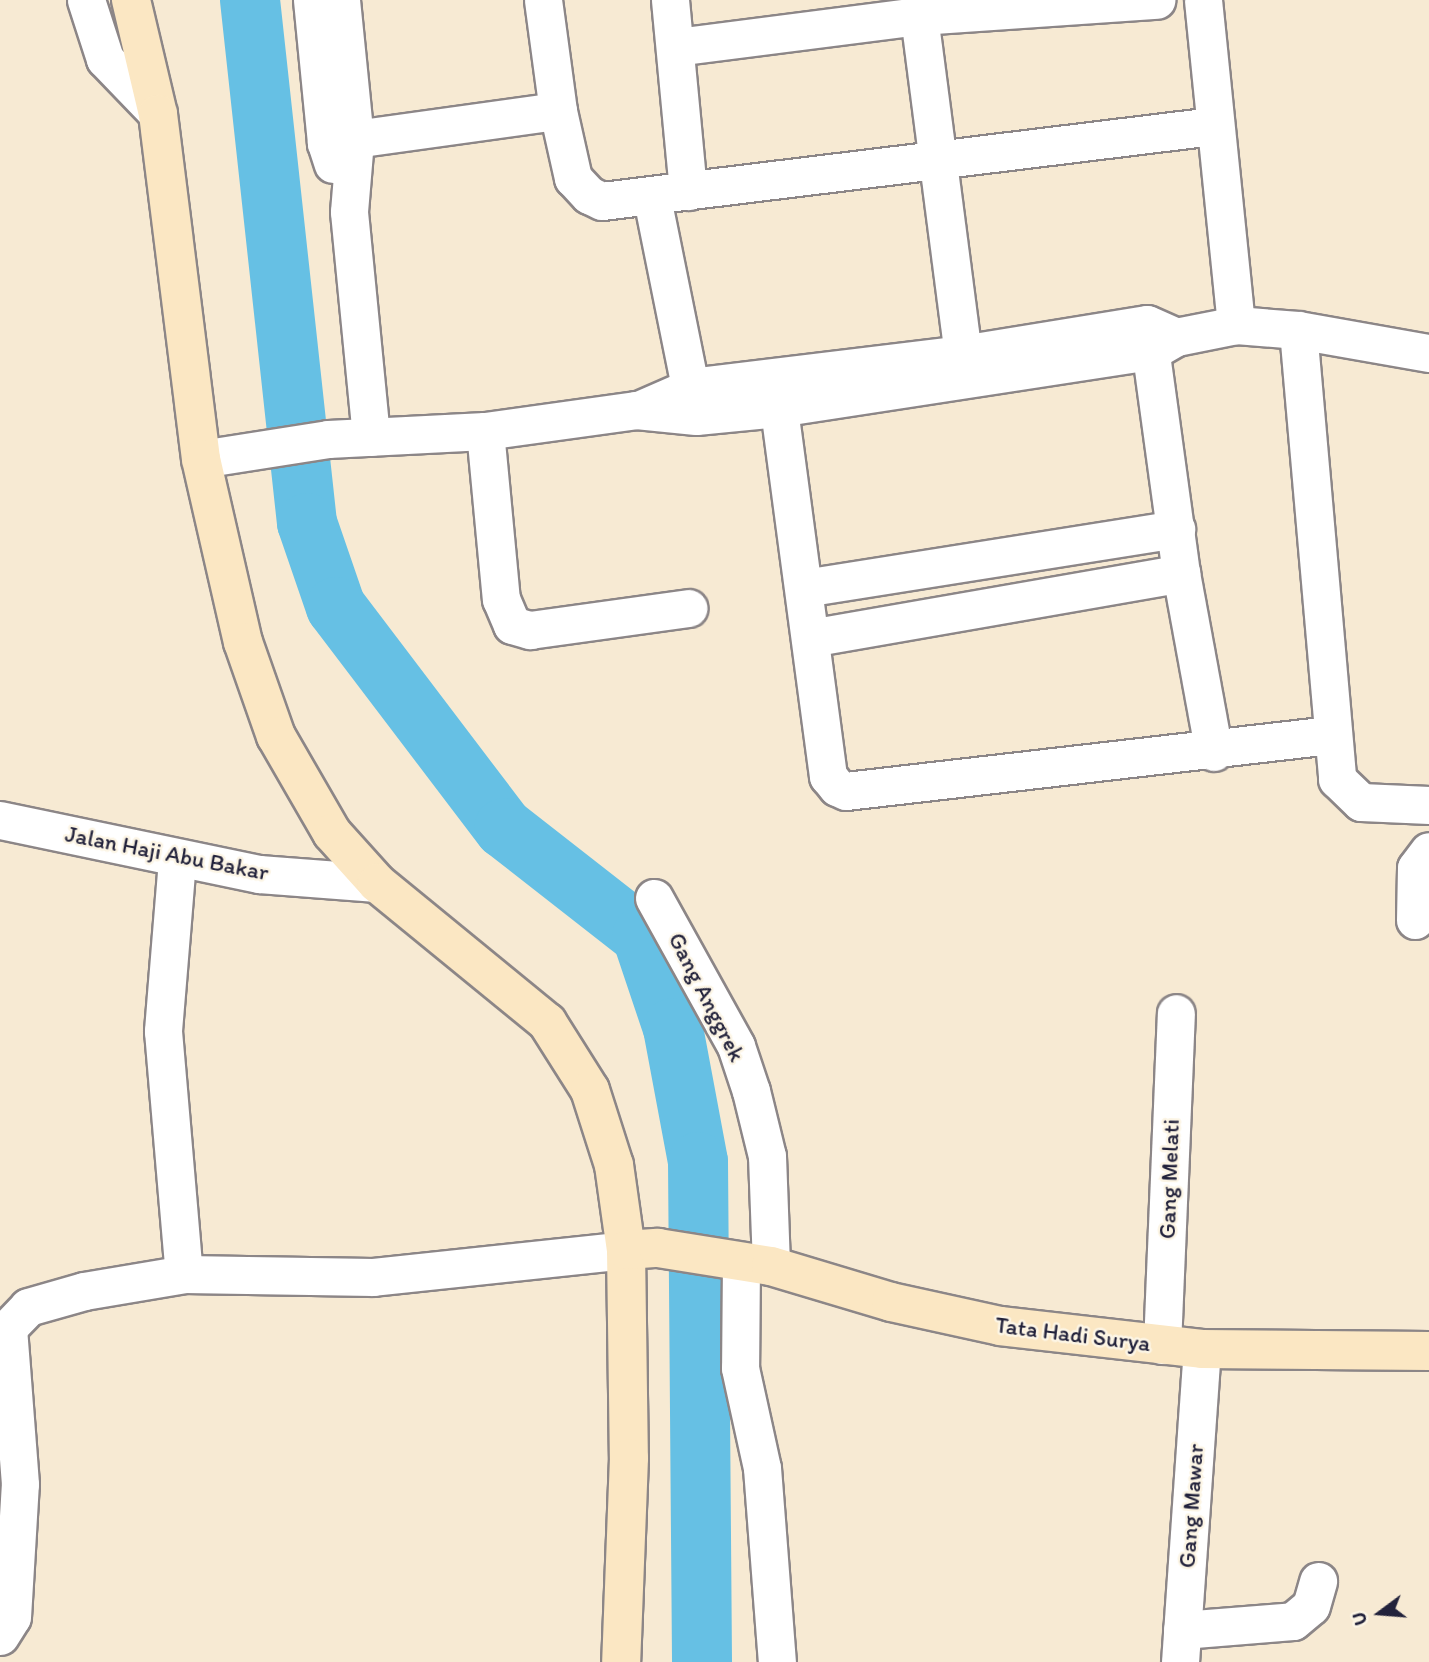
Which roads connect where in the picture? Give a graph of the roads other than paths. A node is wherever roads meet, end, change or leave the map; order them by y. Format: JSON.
{"nodes":[{"id":1,"x":86,"y":0,"type":"edge"},
{"id":2,"x":131,"y":0,"type":"edge"},
{"id":3,"x":152,"y":0,"type":"edge"},
{"id":4,"x":312,"y":0,"type":"edge"},
{"id":5,"x":341,"y":0,"type":"edge"},
{"id":6,"x":544,"y":0,"type":"edge"},
{"id":7,"x":670,"y":0,"type":"edge"},
{"id":8,"x":1156,"y":0,"type":"edge"},
{"id":9,"x":1203,"y":0,"type":"edge"},
{"id":10,"x":1027,"y":5,"type":"edge"},
{"id":11,"x":919,"y":16,"type":"junction"},
{"id":12,"x":676,"y":47,"type":"junction"},
{"id":13,"x":151,"y":71,"type":"junction"},
{"id":14,"x":558,"y":111,"type":"junction"},
{"id":15,"x":158,"y":114,"type":"junction"},
{"id":16,"x":1213,"y":126,"type":"junction"},
{"id":17,"x":341,"y":141,"type":"junction"},
{"id":18,"x":935,"y":157,"type":"junction"},
{"id":19,"x":688,"y":191,"type":"junction"},
{"id":20,"x":652,"y":198,"type":"junction"},
{"id":21,"x":1236,"y":325,"type":"junction"},
{"id":22,"x":1298,"y":330,"type":"junction"},
{"id":23,"x":1158,"y":337,"type":"junction"},
{"id":24,"x":1429,"y":353,"type":"edge"},
{"id":25,"x":964,"y":368,"type":"junction"},
{"id":26,"x":777,"y":393,"type":"junction"},
{"id":27,"x":694,"y":402,"type":"junction"},
{"id":28,"x":485,"y":431,"type":"junction"},
{"id":29,"x":370,"y":438,"type":"junction"},
{"id":30,"x":215,"y":456,"type":"junction"},
{"id":31,"x":1176,"y":529,"type":"junction"},
{"id":32,"x":1036,"y":554,"type":"junction"},
{"id":33,"x":1181,"y":573,"type":"junction"},
{"id":34,"x":804,"y":587,"type":"junction"},
{"id":35,"x":1041,"y":596,"type":"junction"},
{"id":36,"x":688,"y":608,"type":"dead end"},
{"id":37,"x":810,"y":638,"type":"junction"},
{"id":38,"x":1332,"y":735,"type":"junction"},
{"id":39,"x":1214,"y":752,"type":"junction"},
{"id":40,"x":1429,"y":805,"type":"edge"},
{"id":41,"x":0,"y":820,"type":"edge"},
{"id":42,"x":1429,"y":851,"type":"edge"},
{"id":43,"x":177,"y":860,"type":"junction"},
{"id":44,"x":377,"y":883,"type":"junction"},
{"id":45,"x":654,"y":898,"type":"dead end"},
{"id":46,"x":1415,"y":920,"type":"dead end"},
{"id":47,"x":1176,"y":1013,"type":"dead end"},
{"id":48,"x":642,"y":1249,"type":"junction"},
{"id":49,"x":746,"y":1262,"type":"junction"},
{"id":50,"x":184,"y":1274,"type":"junction"},
{"id":51,"x":14,"y":1309,"type":"edge"},
{"id":52,"x":1162,"y":1345,"type":"junction"},
{"id":53,"x":1202,"y":1349,"type":"junction"},
{"id":54,"x":1429,"y":1351,"type":"edge"},
{"id":55,"x":1318,"y":1581,"type":"dead end"},
{"id":56,"x":0,"y":1636,"type":"edge"},
{"id":57,"x":1181,"y":1646,"type":"edge"},
{"id":58,"x":621,"y":1662,"type":"edge"},
{"id":59,"x":776,"y":1662,"type":"edge"}],
"edges":[{"from":1,"to":15,"type":"street"},
{"from":2,"to":13,"type":"street"},
{"from":3,"to":13,"type":"street"},
{"from":4,"to":17,"type":"street"},
{"from":5,"to":17,"type":"street"},
{"from":6,"to":14,"type":"street"},
{"from":7,"to":12,"type":"street"},
{"from":8,"to":10,"type":"street"},
{"from":9,"to":16,"type":"street"},
{"from":10,"to":11,"type":"street"},
{"from":11,"to":12,"type":"street"},
{"from":11,"to":18,"type":"street"},
{"from":12,"to":19,"type":"street"},
{"from":13,"to":15,"type":"street"},
{"from":14,"to":17,"type":"street"},
{"from":14,"to":20,"type":"street"},
{"from":15,"to":30,"type":"street"},
{"from":16,"to":18,"type":"street"},
{"from":16,"to":21,"type":"street"},
{"from":17,"to":29,"type":"street"},
{"from":18,"to":19,"type":"street"},
{"from":18,"to":25,"type":"street"},
{"from":19,"to":20,"type":"street"},
{"from":20,"to":27,"type":"street"},
{"from":21,"to":22,"type":"street"},
{"from":21,"to":23,"type":"street"},
{"from":22,"to":24,"type":"street"},
{"from":22,"to":38,"type":"street"},
{"from":23,"to":25,"type":"street"},
{"from":23,"to":31,"type":"street"},
{"from":25,"to":26,"type":"street"},
{"from":26,"to":27,"type":"street"},
{"from":26,"to":34,"type":"street"},
{"from":27,"to":28,"type":"street"},
{"from":28,"to":29,"type":"street"},
{"from":28,"to":36,"type":"street"},
{"from":29,"to":30,"type":"street"},
{"from":30,"to":44,"type":"street"},
{"from":31,"to":32,"type":"street"},
{"from":31,"to":33,"type":"street"},
{"from":32,"to":34,"type":"street"},
{"from":32,"to":35,"type":"street"},
{"from":33,"to":35,"type":"street"},
{"from":33,"to":39,"type":"street"},
{"from":34,"to":37,"type":"street"},
{"from":35,"to":37,"type":"street"},
{"from":37,"to":39,"type":"street"},
{"from":38,"to":39,"type":"street"},
{"from":38,"to":40,"type":"street"},
{"from":41,"to":43,"type":"street","name":"Jalan Haji Abu Bakar"},
{"from":42,"to":46,"type":"street"},
{"from":43,"to":44,"type":"street","name":"Jalan Haji Abu Bakar"},
{"from":43,"to":50,"type":"street"},
{"from":44,"to":48,"type":"street"},
{"from":45,"to":49,"type":"street","name":"Gang Anggrek"},
{"from":47,"to":52,"type":"street","name":"Gang Melati"},
{"from":48,"to":49,"type":"street","name":"Tata Hadi Surya"},
{"from":48,"to":50,"type":"street"},
{"from":48,"to":58,"type":"street"},
{"from":49,"to":52,"type":"street","name":"Tata Hadi Surya"},
{"from":49,"to":59,"type":"street","name":"Gang Anggrek"},
{"from":50,"to":51,"type":"street"},
{"from":51,"to":56,"type":"street"},
{"from":52,"to":53,"type":"street","name":"Tata Hadi Surya"},
{"from":53,"to":54,"type":"street","name":"Tata Hadi Surya"},
{"from":53,"to":57,"type":"street","name":"Gang Mawar"},
{"from":55,"to":57,"type":"street"}]}
